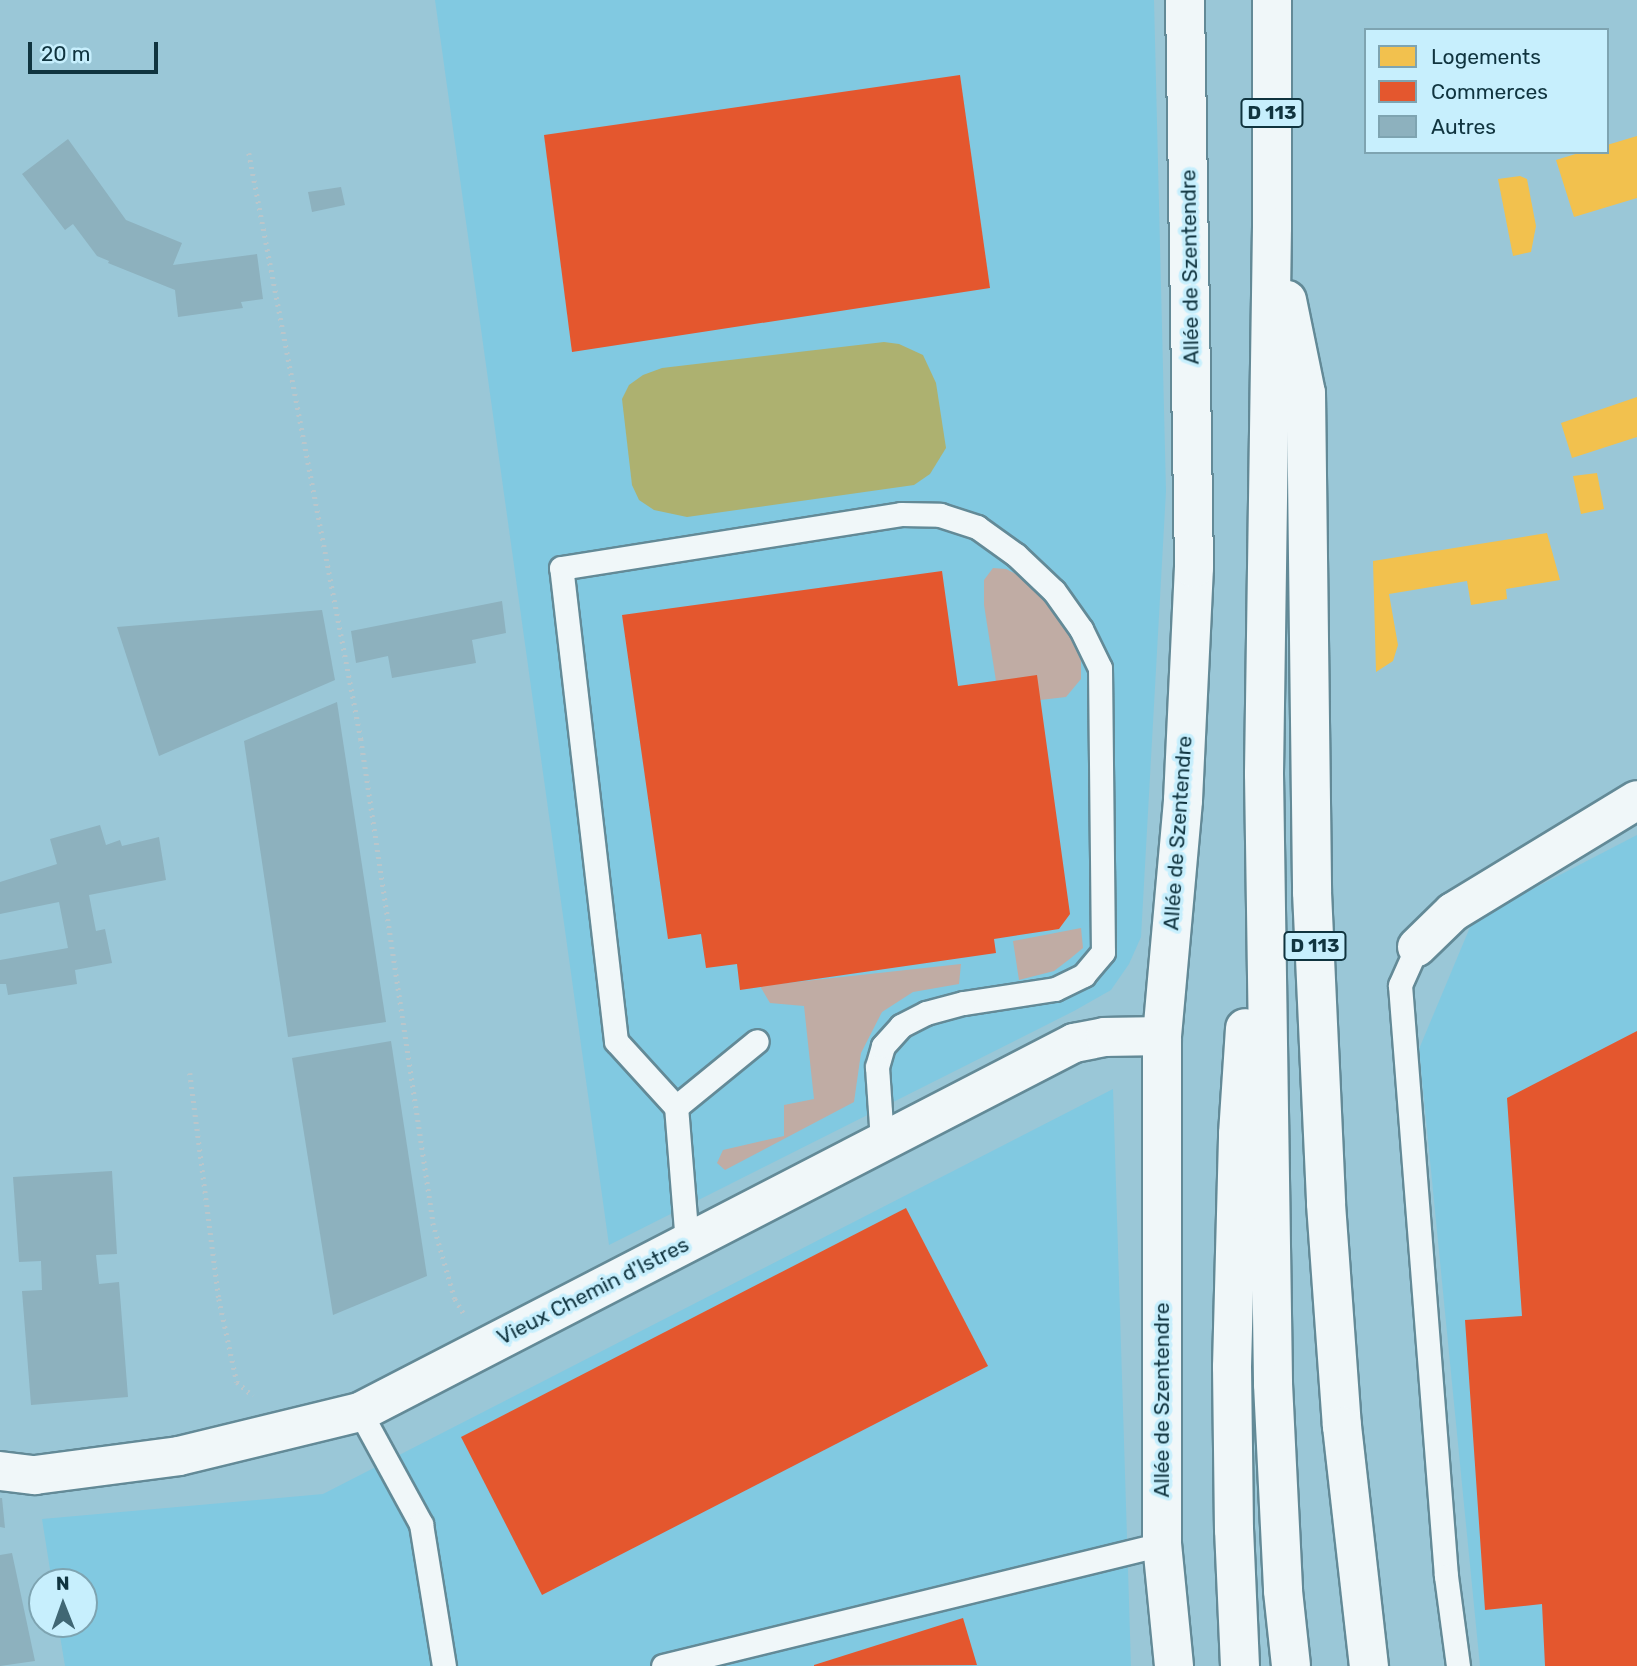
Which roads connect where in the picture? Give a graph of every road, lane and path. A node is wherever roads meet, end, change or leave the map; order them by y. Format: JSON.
{"nodes":[{"id":1,"x":1185,"y":0,"type":"edge"},
{"id":2,"x":1272,"y":0,"type":"edge"},
{"id":3,"x":249,"y":153,"type":"dead end"},
{"id":4,"x":1272,"y":227,"type":"junction"},
{"id":5,"x":1264,"y":775,"type":"junction"},
{"id":6,"x":1637,"y":800,"type":"edge"},
{"id":7,"x":1418,"y":947,"type":"joint"},
{"id":8,"x":1162,"y":1036,"type":"junction"},
{"id":9,"x":757,"y":1041,"type":"dead end"},
{"id":10,"x":190,"y":1073,"type":"dead end"},
{"id":11,"x":676,"y":1107,"type":"junction"},
{"id":12,"x":882,"y":1142,"type":"junction"},
{"id":13,"x":687,"y":1242,"type":"junction"},
{"id":14,"x":483,"y":1348,"type":"junction"},
{"id":15,"x":360,"y":1412,"type":"junction"},
{"id":16,"x":287,"y":1428,"type":"junction"},
{"id":17,"x":0,"y":1471,"type":"edge"},
{"id":18,"x":1163,"y":1544,"type":"junction"},
{"id":19,"x":444,"y":1666,"type":"edge"},
{"id":20,"x":663,"y":1666,"type":"edge"},
{"id":21,"x":1174,"y":1666,"type":"edge"},
{"id":22,"x":1240,"y":1666,"type":"edge"},
{"id":23,"x":1291,"y":1666,"type":"edge"},
{"id":24,"x":1369,"y":1666,"type":"edge"},
{"id":25,"x":1458,"y":1666,"type":"edge"}],
"edges":[{"from":1,"to":8,"type":"main road","name":"Allée de Szentendre"},
{"from":2,"to":4,"type":"main road","number":"D 113"},
{"from":3,"to":14,"type":"path"},
{"from":4,"to":5,"type":"main road","number":"D 113"},
{"from":4,"to":24,"type":"main road","number":"D 113"},
{"from":5,"to":22,"type":"main road"},
{"from":5,"to":23,"type":"main road","number":"D 113"},
{"from":6,"to":7,"type":"main road"},
{"from":7,"to":25,"type":"lane"},
{"from":8,"to":12,"type":"main road","name":"Vieux Chemin d'Istres"},
{"from":8,"to":18,"type":"main road","name":"Allée de Szentendre"},
{"from":9,"to":11,"type":"lane"},
{"from":10,"to":16,"type":"path"},
{"from":11,"to":12,"type":"lane"},
{"from":11,"to":13,"type":"lane"},
{"from":12,"to":13,"type":"main road","name":"Vieux Chemin d'Istres"},
{"from":13,"to":14,"type":"main road","name":"Vieux Chemin d'Istres"},
{"from":14,"to":15,"type":"main road","name":"Vieux Chemin d'Istres"},
{"from":15,"to":16,"type":"main road","name":"Vieux Chemin d'Istres"},
{"from":15,"to":19,"type":"lane"},
{"from":16,"to":17,"type":"main road","name":"Vieux Chemin d'Istres"},
{"from":18,"to":20,"type":"lane"},
{"from":18,"to":21,"type":"main road","name":"Allée de Szentendre"}]}
